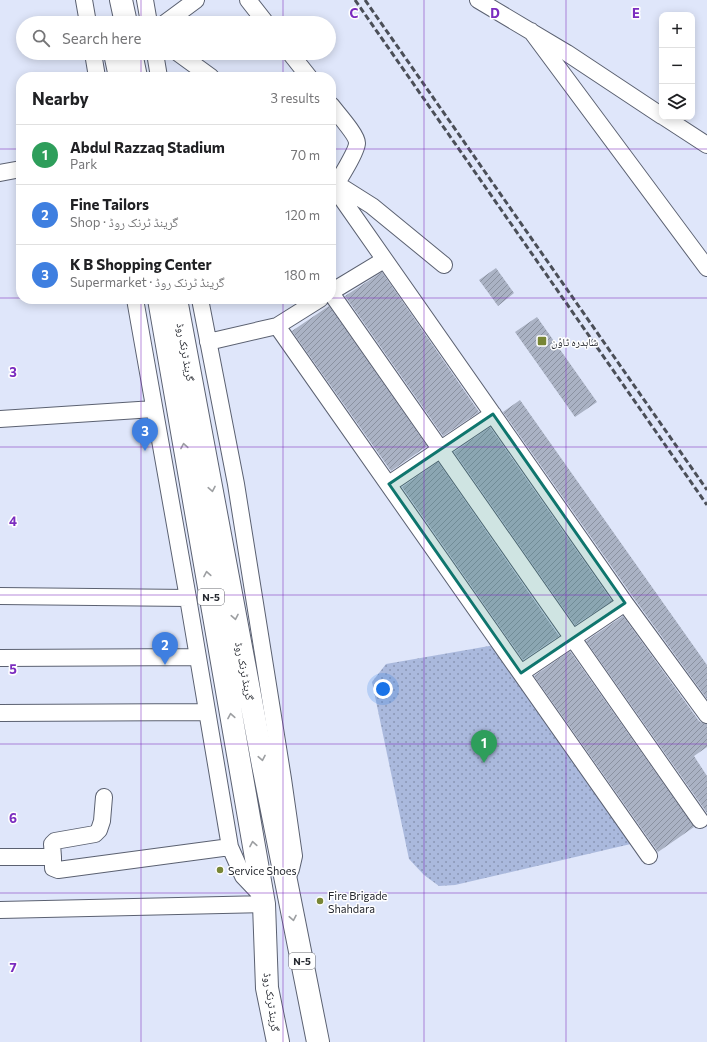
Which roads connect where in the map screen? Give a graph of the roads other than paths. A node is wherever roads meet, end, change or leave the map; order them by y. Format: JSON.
{"nodes":[{"id":1,"x":84,"y":0,"type":"edge"},
{"id":2,"x":106,"y":0,"type":"edge"},
{"id":3,"x":122,"y":0,"type":"edge"},
{"id":4,"x":145,"y":0,"type":"edge"},
{"id":5,"x":196,"y":0,"type":"edge"},
{"id":6,"x":248,"y":0,"type":"edge"},
{"id":7,"x":478,"y":0,"type":"edge"},
{"id":8,"x":87,"y":16,"type":"edge"},
{"id":9,"x":109,"y":16,"type":"edge"},
{"id":10,"x":125,"y":16,"type":"edge"},
{"id":11,"x":148,"y":16,"type":"edge"},
{"id":12,"x":174,"y":16,"type":"edge"},
{"id":13,"x":261,"y":16,"type":"edge"},
{"id":14,"x":531,"y":31,"type":"junction"},
{"id":15,"x":94,"y":60,"type":"edge"},
{"id":16,"x":116,"y":60,"type":"edge"},
{"id":17,"x":132,"y":60,"type":"edge"},
{"id":18,"x":155,"y":60,"type":"edge"},
{"id":19,"x":188,"y":60,"type":"edge"},
{"id":20,"x":296,"y":60,"type":"edge"},
{"id":21,"x":96,"y":72,"type":"edge"},
{"id":22,"x":119,"y":72,"type":"edge"},
{"id":23,"x":135,"y":72,"type":"edge"},
{"id":24,"x":158,"y":72,"type":"edge"},
{"id":25,"x":204,"y":72,"type":"edge"},
{"id":26,"x":305,"y":72,"type":"edge"},
{"id":27,"x":336,"y":111,"type":"edge"},
{"id":28,"x":659,"y":113,"type":"edge"},
{"id":29,"x":669,"y":120,"type":"edge"},
{"id":30,"x":707,"y":145,"type":"edge"},
{"id":31,"x":16,"y":170,"type":"edge"},
{"id":32,"x":0,"y":173,"type":"edge"},
{"id":33,"x":336,"y":179,"type":"edge"},
{"id":34,"x":336,"y":185,"type":"edge"},
{"id":35,"x":336,"y":188,"type":"edge"},
{"id":36,"x":384,"y":260,"type":"junction"},
{"id":37,"x":444,"y":265,"type":"dead end"},
{"id":38,"x":707,"y":268,"type":"edge"},
{"id":39,"x":336,"y":290,"type":"edge"},
{"id":40,"x":336,"y":300,"type":"edge"},
{"id":41,"x":136,"y":304,"type":"edge"},
{"id":42,"x":160,"y":304,"type":"edge"},
{"id":43,"x":177,"y":304,"type":"edge"},
{"id":44,"x":201,"y":304,"type":"edge"},
{"id":45,"x":312,"y":304,"type":"edge"},
{"id":46,"x":277,"y":326,"type":"junction"},
{"id":47,"x":208,"y":342,"type":"junction"},
{"id":48,"x":154,"y":409,"type":"junction"},
{"id":49,"x":493,"y":414,"type":"junction"},
{"id":50,"x":0,"y":419,"type":"edge"},
{"id":51,"x":440,"y":449,"type":"junction"},
{"id":52,"x":388,"y":484,"type":"junction"},
{"id":53,"x":0,"y":596,"type":"edge"},
{"id":54,"x":188,"y":598,"type":"junction"},
{"id":55,"x":626,"y":603,"type":"junction"},
{"id":56,"x":573,"y":638,"type":"junction"},
{"id":57,"x":198,"y":657,"type":"junction"},
{"id":58,"x":0,"y":658,"type":"edge"},
{"id":59,"x":521,"y":673,"type":"junction"},
{"id":60,"x":207,"y":712,"type":"junction"},
{"id":61,"x":0,"y":713,"type":"edge"},
{"id":62,"x":707,"y":715,"type":"edge"},
{"id":63,"x":104,"y":797,"type":"dead end"},
{"id":64,"x":700,"y":820,"type":"dead end"},
{"id":65,"x":230,"y":847,"type":"junction"},
{"id":66,"x":649,"y":856,"type":"dead end"},
{"id":67,"x":0,"y":857,"type":"edge"},
{"id":68,"x":53,"y":857,"type":"junction"},
{"id":69,"x":286,"y":880,"type":"junction"},
{"id":70,"x":263,"y":900,"type":"junction"},
{"id":71,"x":0,"y":910,"type":"edge"},
{"id":72,"x":278,"y":1042,"type":"edge"},
{"id":73,"x":318,"y":1042,"type":"edge"}],
"edges":[{"from":1,"to":8,"type":"street"},
{"from":2,"to":9,"type":"highway"},
{"from":3,"to":10,"type":"highway"},
{"from":4,"to":11,"type":"street"},
{"from":5,"to":12,"type":"street"},
{"from":6,"to":13,"type":"street"},
{"from":7,"to":14,"type":"street"},
{"from":14,"to":28,"type":"street"},
{"from":14,"to":38,"type":"street"},
{"from":15,"to":21,"type":"street"},
{"from":16,"to":22,"type":"highway"},
{"from":17,"to":23,"type":"highway"},
{"from":18,"to":24,"type":"street"},
{"from":19,"to":25,"type":"street"},
{"from":20,"to":26,"type":"street"},
{"from":27,"to":33,"type":"street"},
{"from":29,"to":30,"type":"street"},
{"from":31,"to":32,"type":"street"},
{"from":34,"to":37,"type":"street"},
{"from":35,"to":36,"type":"street"},
{"from":36,"to":39,"type":"street"},
{"from":36,"to":49,"type":"street"},
{"from":40,"to":51,"type":"street"},
{"from":41,"to":48,"type":"street"},
{"from":70,"to":42,"type":"highway","name":"گرینڈ ٹرنک روڈ","number":"N-5","one_way":true},
{"from":43,"to":69,"type":"highway","name":"گرینڈ ٹرنک روڈ","number":"N-5","one_way":true},
{"from":44,"to":47,"type":"street"},
{"from":45,"to":46,"type":"street"},
{"from":46,"to":47,"type":"street"},
{"from":46,"to":52,"type":"street"},
{"from":47,"to":69,"type":"street"},
{"from":48,"to":50,"type":"street"},
{"from":48,"to":54,"type":"street"},
{"from":49,"to":51,"type":"street"},
{"from":49,"to":55,"type":"street"},
{"from":51,"to":52,"type":"street"},
{"from":51,"to":56,"type":"street"},
{"from":52,"to":59,"type":"street"},
{"from":53,"to":54,"type":"street"},
{"from":54,"to":57,"type":"street"},
{"from":55,"to":56,"type":"street"},
{"from":55,"to":62,"type":"street"},
{"from":56,"to":59,"type":"street"},
{"from":56,"to":64,"type":"street"},
{"from":57,"to":58,"type":"street"},
{"from":57,"to":60,"type":"street"},
{"from":59,"to":66,"type":"street"},
{"from":60,"to":61,"type":"street"},
{"from":60,"to":65,"type":"street"},
{"from":63,"to":68,"type":"street"},
{"from":65,"to":68,"type":"street"},
{"from":65,"to":70,"type":"street"},
{"from":67,"to":68,"type":"street"},
{"from":69,"to":73,"type":"highway","name":"گرینڈ ٹرنک روڈ","number":"N-5","one_way":true},
{"from":70,"to":71,"type":"street"},
{"from":70,"to":72,"type":"highway","name":"گرینڈ ٹرنک روڈ","number":"N-5"}]}
